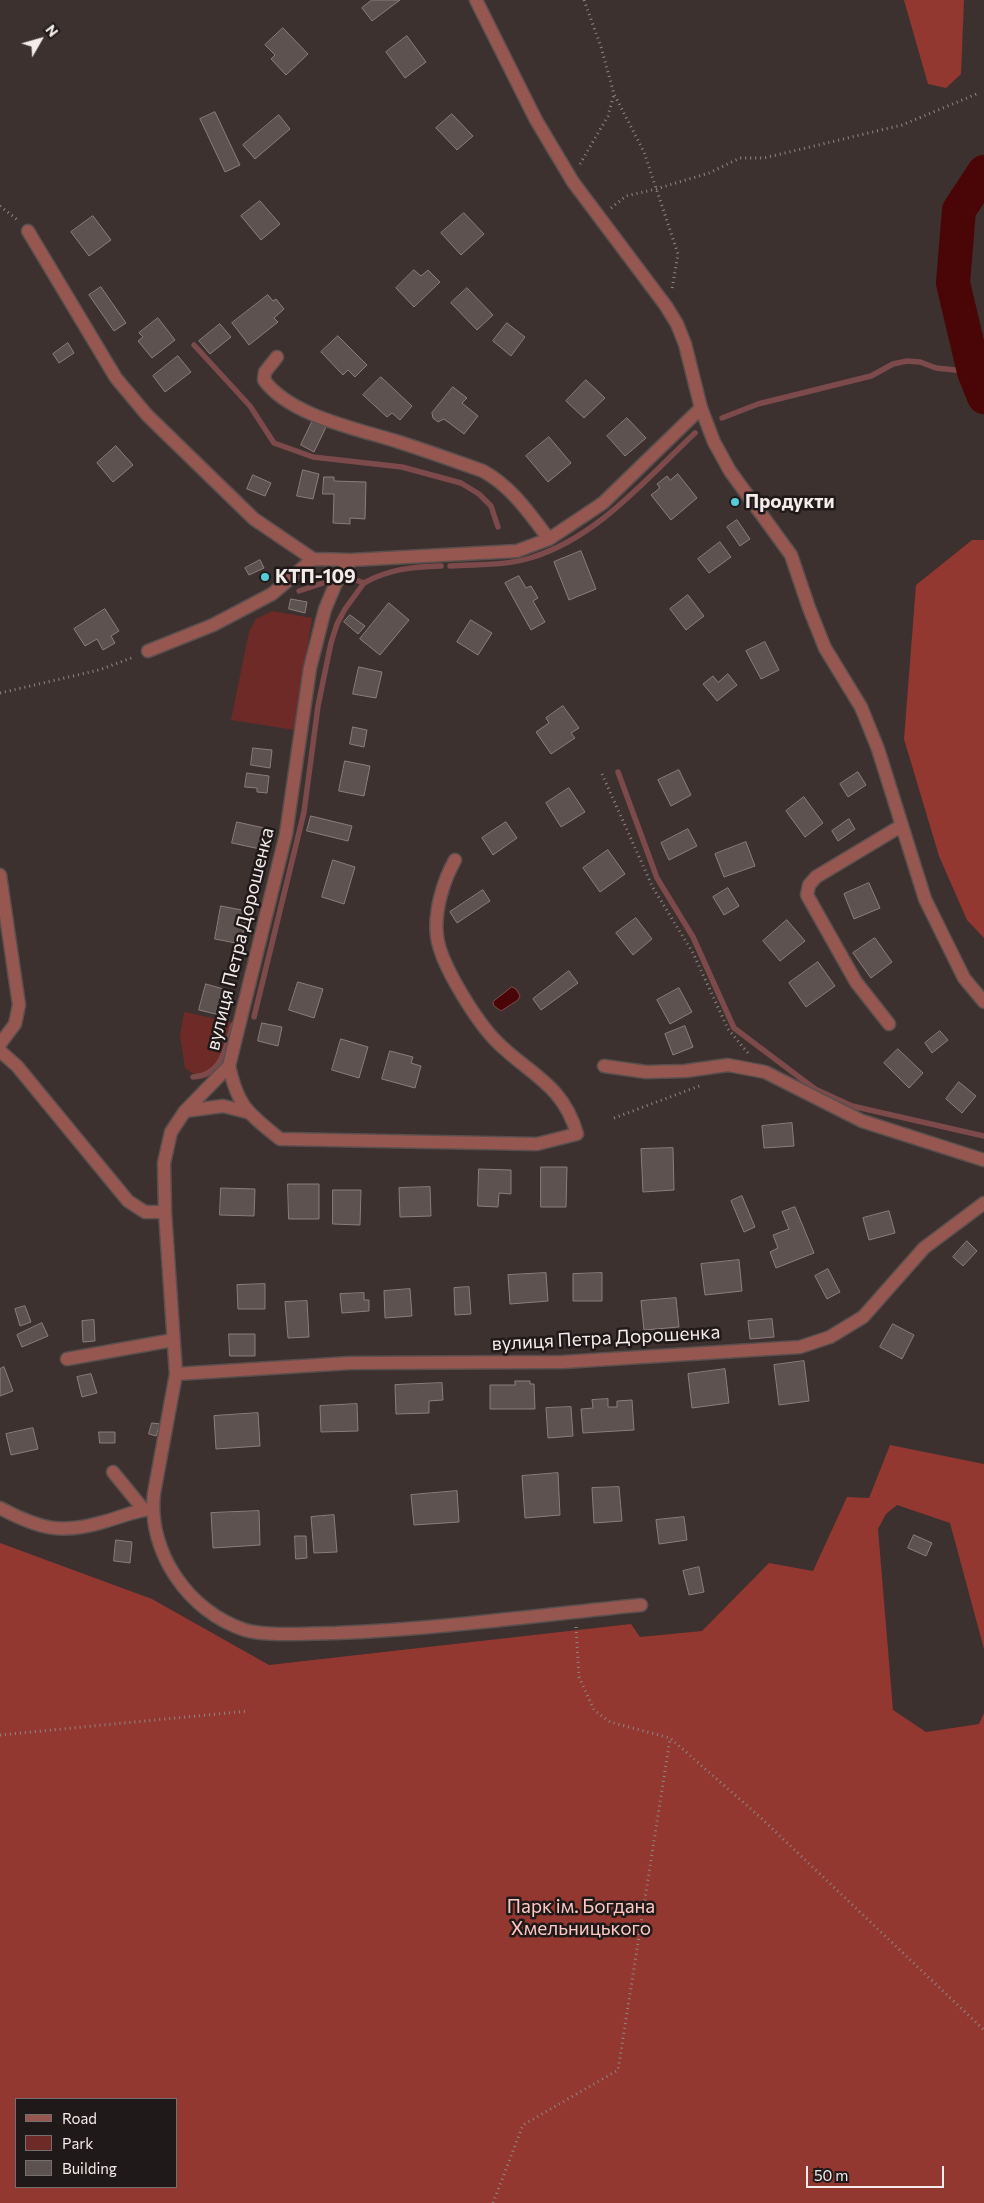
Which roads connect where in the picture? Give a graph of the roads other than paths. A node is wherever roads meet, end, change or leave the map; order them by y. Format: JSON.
{"nodes":[{"id":1,"x":476,"y":0,"type":"edge"},
{"id":2,"x":28,"y":230,"type":"road end"},
{"id":3,"x":277,"y":357,"type":"dead end"},
{"id":4,"x":701,"y":408,"type":"junction"},
{"id":5,"x":549,"y":539,"type":"junction"},
{"id":6,"x":314,"y":559,"type":"junction"},
{"id":7,"x":351,"y":560,"type":"junction"},
{"id":8,"x":148,"y":651,"type":"road end"},
{"id":9,"x":901,"y":826,"type":"junction"},
{"id":10,"x":455,"y":860,"type":"dead end"},
{"id":11,"x":0,"y":875,"type":"edge"},
{"id":12,"x":984,"y":1002,"type":"edge"},
{"id":13,"x":889,"y":1024,"type":"dead end"},
{"id":14,"x":0,"y":1044,"type":"edge"},
{"id":15,"x":0,"y":1051,"type":"edge"},
{"id":16,"x":229,"y":1066,"type":"junction"},
{"id":17,"x":604,"y":1066,"type":"dead end"},
{"id":18,"x":185,"y":1111,"type":"junction"},
{"id":19,"x":247,"y":1112,"type":"junction"},
{"id":20,"x":984,"y":1160,"type":"edge"},
{"id":21,"x":984,"y":1203,"type":"edge"},
{"id":22,"x":165,"y":1212,"type":"junction"},
{"id":23,"x":173,"y":1340,"type":"junction"},
{"id":24,"x":67,"y":1359,"type":"dead end"},
{"id":25,"x":176,"y":1374,"type":"junction"},
{"id":26,"x":113,"y":1472,"type":"dead end"},
{"id":27,"x":0,"y":1508,"type":"edge"},
{"id":28,"x":148,"y":1509,"type":"junction"},
{"id":29,"x":641,"y":1605,"type":"dead end"}],
"edges":[{"from":1,"to":4,"type":"street"},
{"from":2,"to":6,"type":"street"},
{"from":3,"to":5,"type":"street"},
{"from":4,"to":5,"type":"street"},
{"from":4,"to":9,"type":"street"},
{"from":5,"to":7,"type":"street"},
{"from":6,"to":7,"type":"street"},
{"from":6,"to":8,"type":"street"},
{"from":7,"to":16,"type":"street","name":"вулиця Петра Дорошенка"},
{"from":9,"to":12,"type":"street"},
{"from":9,"to":13,"type":"street"},
{"from":10,"to":19,"type":"street"},
{"from":11,"to":14,"type":"street"},
{"from":15,"to":22,"type":"street"},
{"from":16,"to":18,"type":"street","name":"вулиця Петра Дорошенка"},
{"from":16,"to":19,"type":"street"},
{"from":17,"to":20,"type":"street"},
{"from":18,"to":19,"type":"street"},
{"from":18,"to":22,"type":"street","name":"вулиця Петра Дорошенка"},
{"from":21,"to":25,"type":"street","name":"вулиця Петра Дорошенка"},
{"from":22,"to":23,"type":"street","name":"вулиця Петра Дорошенка"},
{"from":23,"to":24,"type":"street"},
{"from":23,"to":25,"type":"street","name":"вулиця Петра Дорошенка"},
{"from":25,"to":28,"type":"street","name":"вулиця Петра Дорошенка"},
{"from":26,"to":28,"type":"street"},
{"from":27,"to":28,"type":"street"},
{"from":28,"to":29,"type":"street","name":"вулиця Петра Дорошенка"}]}
